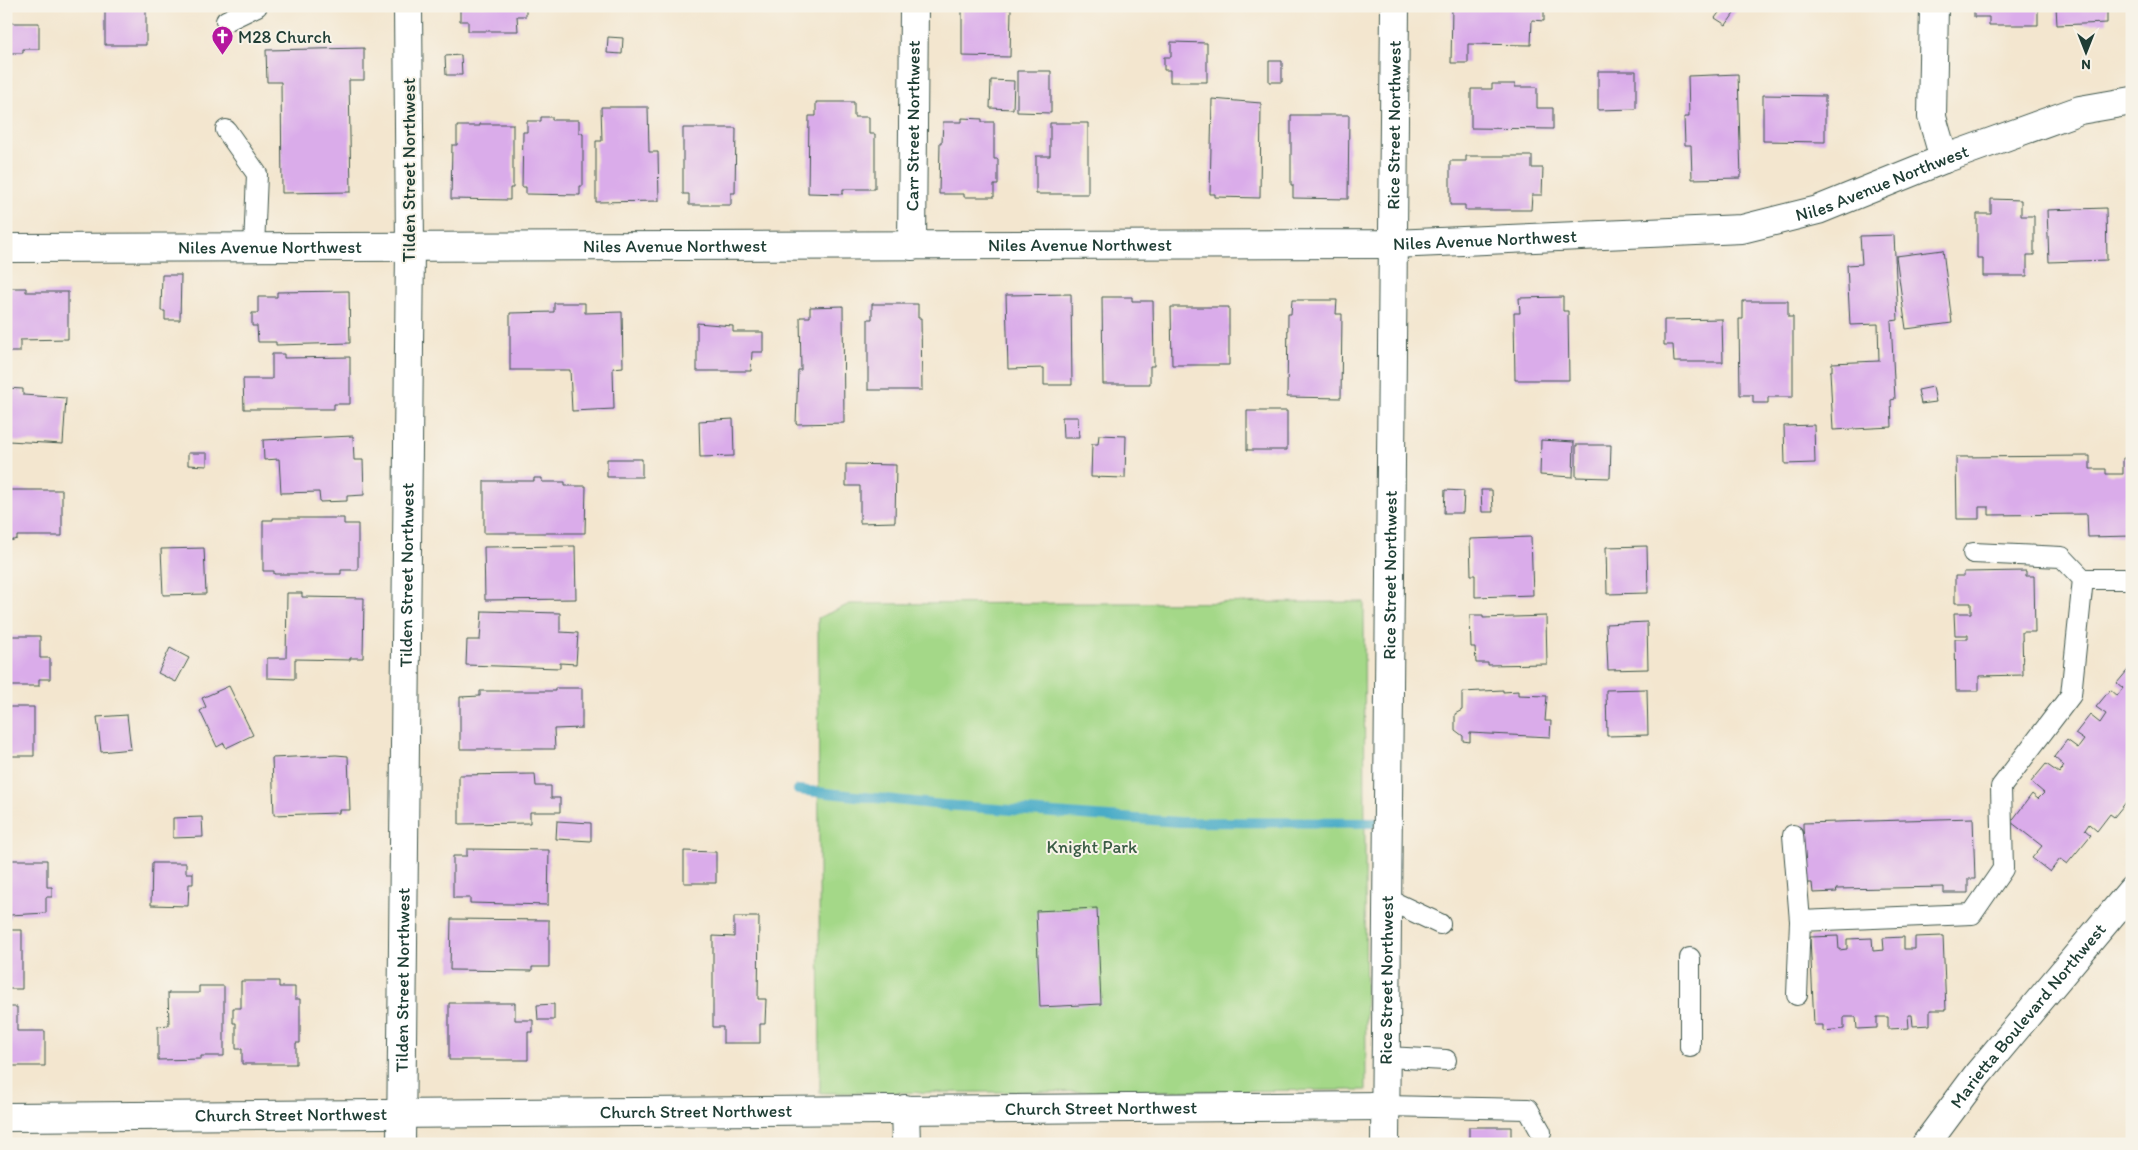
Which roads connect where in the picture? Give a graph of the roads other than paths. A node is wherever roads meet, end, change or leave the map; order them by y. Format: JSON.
{"nodes":[{"id":1,"x":257,"y":6,"type":"edge"},
{"id":2,"x":408,"y":6,"type":"edge"},
{"id":3,"x":914,"y":6,"type":"edge"},
{"id":4,"x":1395,"y":6,"type":"edge"},
{"id":5,"x":1934,"y":6,"type":"edge"},
{"id":6,"x":226,"y":21,"type":"dead end"},
{"id":7,"x":2132,"y":101,"type":"edge"},
{"id":8,"x":226,"y":130,"type":"dead end"},
{"id":9,"x":1944,"y":159,"type":"junction"},
{"id":10,"x":1393,"y":244,"type":"junction"},
{"id":11,"x":912,"y":246,"type":"junction"},
{"id":12,"x":410,"y":247,"type":"junction"},
{"id":13,"x":6,"y":248,"type":"edge"},
{"id":14,"x":254,"y":248,"type":"junction"},
{"id":15,"x":1974,"y":553,"type":"dead end"},
{"id":16,"x":2083,"y":579,"type":"junction"},
{"id":17,"x":2132,"y":579,"type":"edge"},
{"id":18,"x":1793,"y":834,"type":"dead end"},
{"id":19,"x":2132,"y":890,"type":"edge"},
{"id":20,"x":1387,"y":899,"type":"junction"},
{"id":21,"x":1800,"y":921,"type":"junction"},
{"id":22,"x":1440,"y":924,"type":"dead end"},
{"id":23,"x":1690,"y":958,"type":"dead end"},
{"id":24,"x":1797,"y":995,"type":"dead end"},
{"id":25,"x":1690,"y":1047,"type":"dead end"},
{"id":26,"x":1386,"y":1057,"type":"junction"},
{"id":27,"x":1446,"y":1060,"type":"dead end"},
{"id":28,"x":1385,"y":1106,"type":"junction"},
{"id":29,"x":905,"y":1110,"type":"junction"},
{"id":30,"x":401,"y":1114,"type":"junction"},
{"id":31,"x":6,"y":1118,"type":"edge"},
{"id":32,"x":1541,"y":1132,"type":"dead end"},
{"id":33,"x":401,"y":1144,"type":"edge"},
{"id":34,"x":906,"y":1144,"type":"edge"},
{"id":35,"x":1385,"y":1144,"type":"edge"},
{"id":36,"x":1926,"y":1144,"type":"edge"}],
"edges":[{"from":1,"to":6,"type":"lane"},
{"from":2,"to":12,"type":"street","name":"Tilden Street Northwest"},
{"from":3,"to":11,"type":"street","name":"Carr Street Northwest"},
{"from":4,"to":10,"type":"street","name":"Rice Street Northwest"},
{"from":5,"to":9,"type":"street"},
{"from":7,"to":9,"type":"street","name":"Niles Avenue Northwest"},
{"from":8,"to":14,"type":"lane"},
{"from":9,"to":10,"type":"street","name":"Niles Avenue Northwest"},
{"from":10,"to":11,"type":"street","name":"Niles Avenue Northwest"},
{"from":10,"to":20,"type":"street","name":"Rice Street Northwest"},
{"from":11,"to":12,"type":"street","name":"Niles Avenue Northwest"},
{"from":12,"to":14,"type":"street","name":"Niles Avenue Northwest"},
{"from":12,"to":30,"type":"street","name":"Tilden Street Northwest"},
{"from":13,"to":14,"type":"street","name":"Niles Avenue Northwest"},
{"from":15,"to":16,"type":"lane"},
{"from":16,"to":17,"type":"lane"},
{"from":16,"to":21,"type":"lane"},
{"from":18,"to":21,"type":"lane"},
{"from":19,"to":36,"type":"street","name":"Marietta Boulevard Northwest"},
{"from":20,"to":22,"type":"lane"},
{"from":20,"to":26,"type":"street","name":"Rice Street Northwest"},
{"from":21,"to":24,"type":"lane"},
{"from":23,"to":25,"type":"lane"},
{"from":26,"to":27,"type":"lane"},
{"from":26,"to":28,"type":"street","name":"Rice Street Northwest"},
{"from":28,"to":29,"type":"street","name":"Church Street Northwest"},
{"from":28,"to":32,"type":"lane"},
{"from":28,"to":35,"type":"street","name":"Rice Street Northwest"},
{"from":29,"to":30,"type":"street","name":"Church Street Northwest"},
{"from":29,"to":34,"type":"street"},
{"from":30,"to":31,"type":"street","name":"Church Street Northwest"},
{"from":30,"to":33,"type":"street","name":"Tilden Street Northwest"}]}
